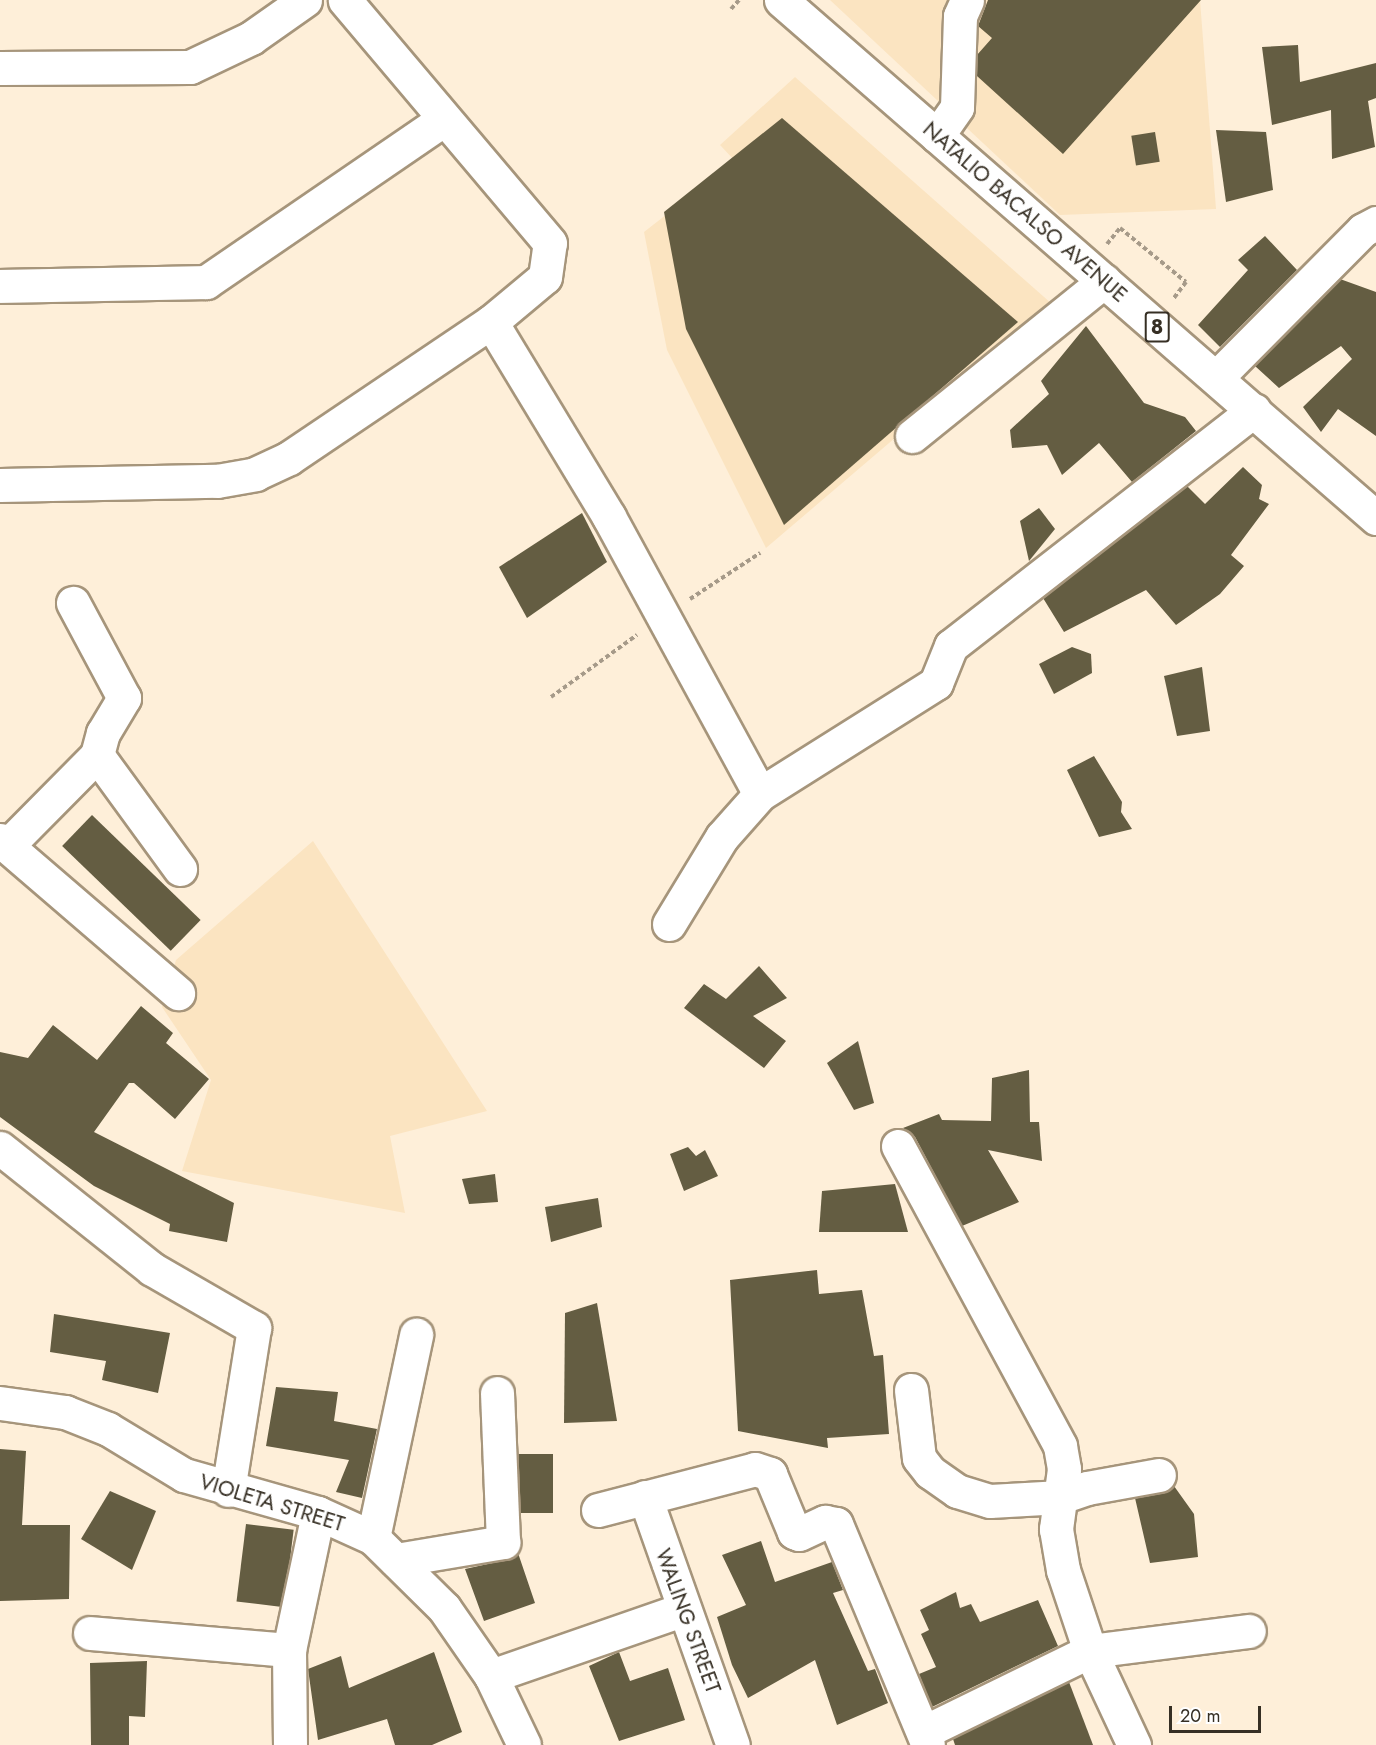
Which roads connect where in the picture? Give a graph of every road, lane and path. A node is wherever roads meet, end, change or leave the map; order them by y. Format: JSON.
{"nodes":[{"id":1,"x":305,"y":0,"type":"edge"},
{"id":2,"x":345,"y":0,"type":"edge"},
{"id":3,"x":739,"y":0,"type":"edge"},
{"id":4,"x":781,"y":0,"type":"edge"},
{"id":5,"x":967,"y":0,"type":"edge"},
{"id":6,"x":731,"y":9,"type":"dead end"},
{"id":7,"x":0,"y":68,"type":"edge"},
{"id":8,"x":443,"y":120,"type":"junction"},
{"id":9,"x":937,"y":136,"type":"junction"},
{"id":10,"x":1376,"y":223,"type":"edge"},
{"id":11,"x":1120,"y":228,"type":"dead end"},
{"id":12,"x":1104,"y":281,"type":"junction"},
{"id":13,"x":1186,"y":282,"type":"dead end"},
{"id":14,"x":0,"y":286,"type":"edge"},
{"id":15,"x":491,"y":322,"type":"junction"},
{"id":16,"x":1217,"y":377,"type":"junction"},
{"id":17,"x":1254,"y":410,"type":"junction"},
{"id":18,"x":912,"y":436,"type":"dead end"},
{"id":19,"x":0,"y":485,"type":"edge"},
{"id":20,"x":1376,"y":519,"type":"edge"},
{"id":21,"x":73,"y":603,"type":"dead end"},
{"id":22,"x":97,"y":755,"type":"junction"},
{"id":23,"x":760,"y":794,"type":"junction"},
{"id":24,"x":3,"y":843,"type":"edge"},
{"id":25,"x":180,"y":868,"type":"dead end"},
{"id":26,"x":669,"y":924,"type":"dead end"},
{"id":27,"x":178,"y":993,"type":"dead end"},
{"id":28,"x":898,"y":1146,"type":"dead end"},
{"id":29,"x":0,"y":1148,"type":"edge"},
{"id":30,"x":416,"y":1335,"type":"dead end"},
{"id":31,"x":911,"y":1390,"type":"dead end"},
{"id":32,"x":497,"y":1393,"type":"dead end"},
{"id":33,"x":0,"y":1403,"type":"edge"},
{"id":34,"x":1159,"y":1475,"type":"dead end"},
{"id":35,"x":228,"y":1490,"type":"junction"},
{"id":36,"x":645,"y":1497,"type":"junction"},
{"id":37,"x":1061,"y":1497,"type":"junction"},
{"id":38,"x":598,"y":1510,"type":"dead end"},
{"id":39,"x":318,"y":1513,"type":"junction"},
{"id":40,"x":373,"y":1538,"type":"junction"},
{"id":41,"x":396,"y":1560,"type":"junction"},
{"id":42,"x":682,"y":1610,"type":"junction"},
{"id":43,"x":1249,"y":1631,"type":"dead end"},
{"id":44,"x":90,"y":1633,"type":"dead end"},
{"id":45,"x":290,"y":1650,"type":"junction"},
{"id":46,"x":1090,"y":1651,"type":"junction"},
{"id":47,"x":491,"y":1676,"type":"junction"},
{"id":48,"x":926,"y":1739,"type":"edge"},
{"id":49,"x":290,"y":1745,"type":"edge"},
{"id":50,"x":524,"y":1745,"type":"edge"},
{"id":51,"x":733,"y":1745,"type":"edge"},
{"id":52,"x":1134,"y":1745,"type":"edge"}],
"edges":[{"from":1,"to":7,"type":"street"},
{"from":2,"to":8,"type":"street"},
{"from":3,"to":6,"type":"path"},
{"from":4,"to":9,"type":"street","name":"NATALIO BACALSO AVENUE","number":"8"},
{"from":5,"to":9,"type":"street"},
{"from":8,"to":14,"type":"street"},
{"from":8,"to":15,"type":"street"},
{"from":9,"to":12,"type":"street","name":"NATALIO BACALSO AVENUE","number":"8"},
{"from":10,"to":16,"type":"street"},
{"from":11,"to":13,"type":"path"},
{"from":12,"to":16,"type":"street","name":"NATALIO BACALSO AVENUE","number":"8"},
{"from":12,"to":18,"type":"street"},
{"from":15,"to":19,"type":"street"},
{"from":15,"to":23,"type":"street"},
{"from":16,"to":17,"type":"street","name":"NATALIO BACALSO AVENUE","number":"8"},
{"from":17,"to":20,"type":"street","name":"NATALIO BACALSO AVENUE","number":"8"},
{"from":17,"to":23,"type":"street"},
{"from":21,"to":22,"type":"street"},
{"from":22,"to":24,"type":"street"},
{"from":22,"to":25,"type":"street"},
{"from":23,"to":26,"type":"street"},
{"from":24,"to":27,"type":"street"},
{"from":28,"to":37,"type":"street"},
{"from":29,"to":35,"type":"street"},
{"from":30,"to":40,"type":"street"},
{"from":31,"to":37,"type":"street"},
{"from":32,"to":41,"type":"street"},
{"from":33,"to":35,"type":"street","name":"VIOLETA STREET"},
{"from":34,"to":37,"type":"street"},
{"from":35,"to":39,"type":"street","name":"VIOLETA STREET"},
{"from":36,"to":38,"type":"street"},
{"from":36,"to":42,"type":"street","name":"WALING STREET"},
{"from":36,"to":48,"type":"street"},
{"from":37,"to":46,"type":"street"},
{"from":39,"to":40,"type":"street","name":"VIOLETA STREET"},
{"from":39,"to":45,"type":"street"},
{"from":40,"to":41,"type":"street","name":"VIOLETA STREET"},
{"from":41,"to":47,"type":"street","name":"VIOLETA STREET"},
{"from":42,"to":47,"type":"street"},
{"from":42,"to":51,"type":"street","name":"WALING STREET"},
{"from":43,"to":46,"type":"street"},
{"from":44,"to":45,"type":"street"},
{"from":45,"to":49,"type":"street"},
{"from":46,"to":48,"type":"street"},
{"from":46,"to":52,"type":"street"},
{"from":47,"to":50,"type":"street","name":"VIOLETA STREET"}]}
